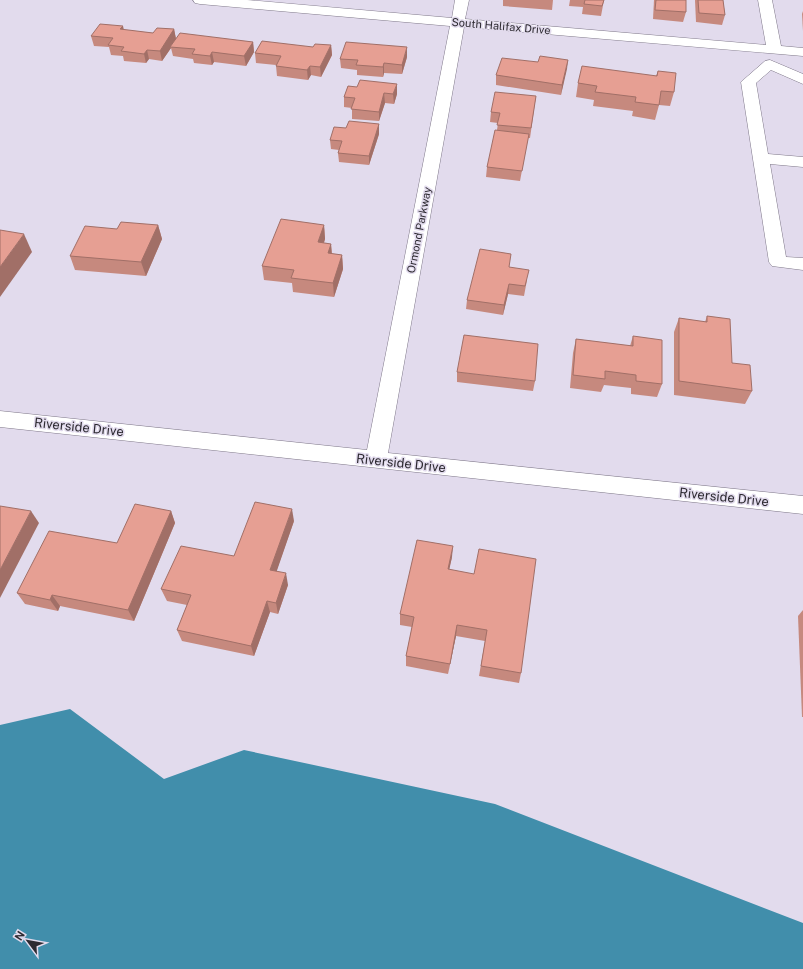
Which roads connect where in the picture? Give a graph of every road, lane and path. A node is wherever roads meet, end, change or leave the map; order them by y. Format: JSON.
{"nodes":[{"id":1,"x":200,"y":0,"type":"edge"},
{"id":2,"x":462,"y":0,"type":"edge"},
{"id":3,"x":765,"y":0,"type":"edge"},
{"id":4,"x":247,"y":2,"type":"edge"},
{"id":5,"x":458,"y":22,"type":"junction"},
{"id":6,"x":803,"y":52,"type":"edge"},
{"id":7,"x":770,"y":54,"type":"junction"},
{"id":8,"x":803,"y":80,"type":"edge"},
{"id":9,"x":760,"y":158,"type":"junction"},
{"id":10,"x":803,"y":162,"type":"edge"},
{"id":11,"x":803,"y":264,"type":"edge"},
{"id":12,"x":0,"y":419,"type":"edge"},
{"id":13,"x":376,"y":460,"type":"junction"},
{"id":14,"x":803,"y":505,"type":"edge"}],
"edges":[{"from":1,"to":4,"type":"street","name":"South Halifax Drive"},
{"from":2,"to":5,"type":"street","name":"Ormond Parkway"},
{"from":3,"to":7,"type":"street"},
{"from":4,"to":5,"type":"street","name":"South Halifax Drive"},
{"from":5,"to":7,"type":"street","name":"South Halifax Drive"},
{"from":5,"to":13,"type":"street","name":"Ormond Parkway"},
{"from":6,"to":7,"type":"street","name":"South Halifax Drive"},
{"from":7,"to":8,"type":"street"},
{"from":7,"to":9,"type":"street"},
{"from":9,"to":10,"type":"street"},
{"from":9,"to":11,"type":"street"},
{"from":12,"to":13,"type":"street","name":"Riverside Drive"},
{"from":13,"to":14,"type":"street","name":"Riverside Drive"}]}
